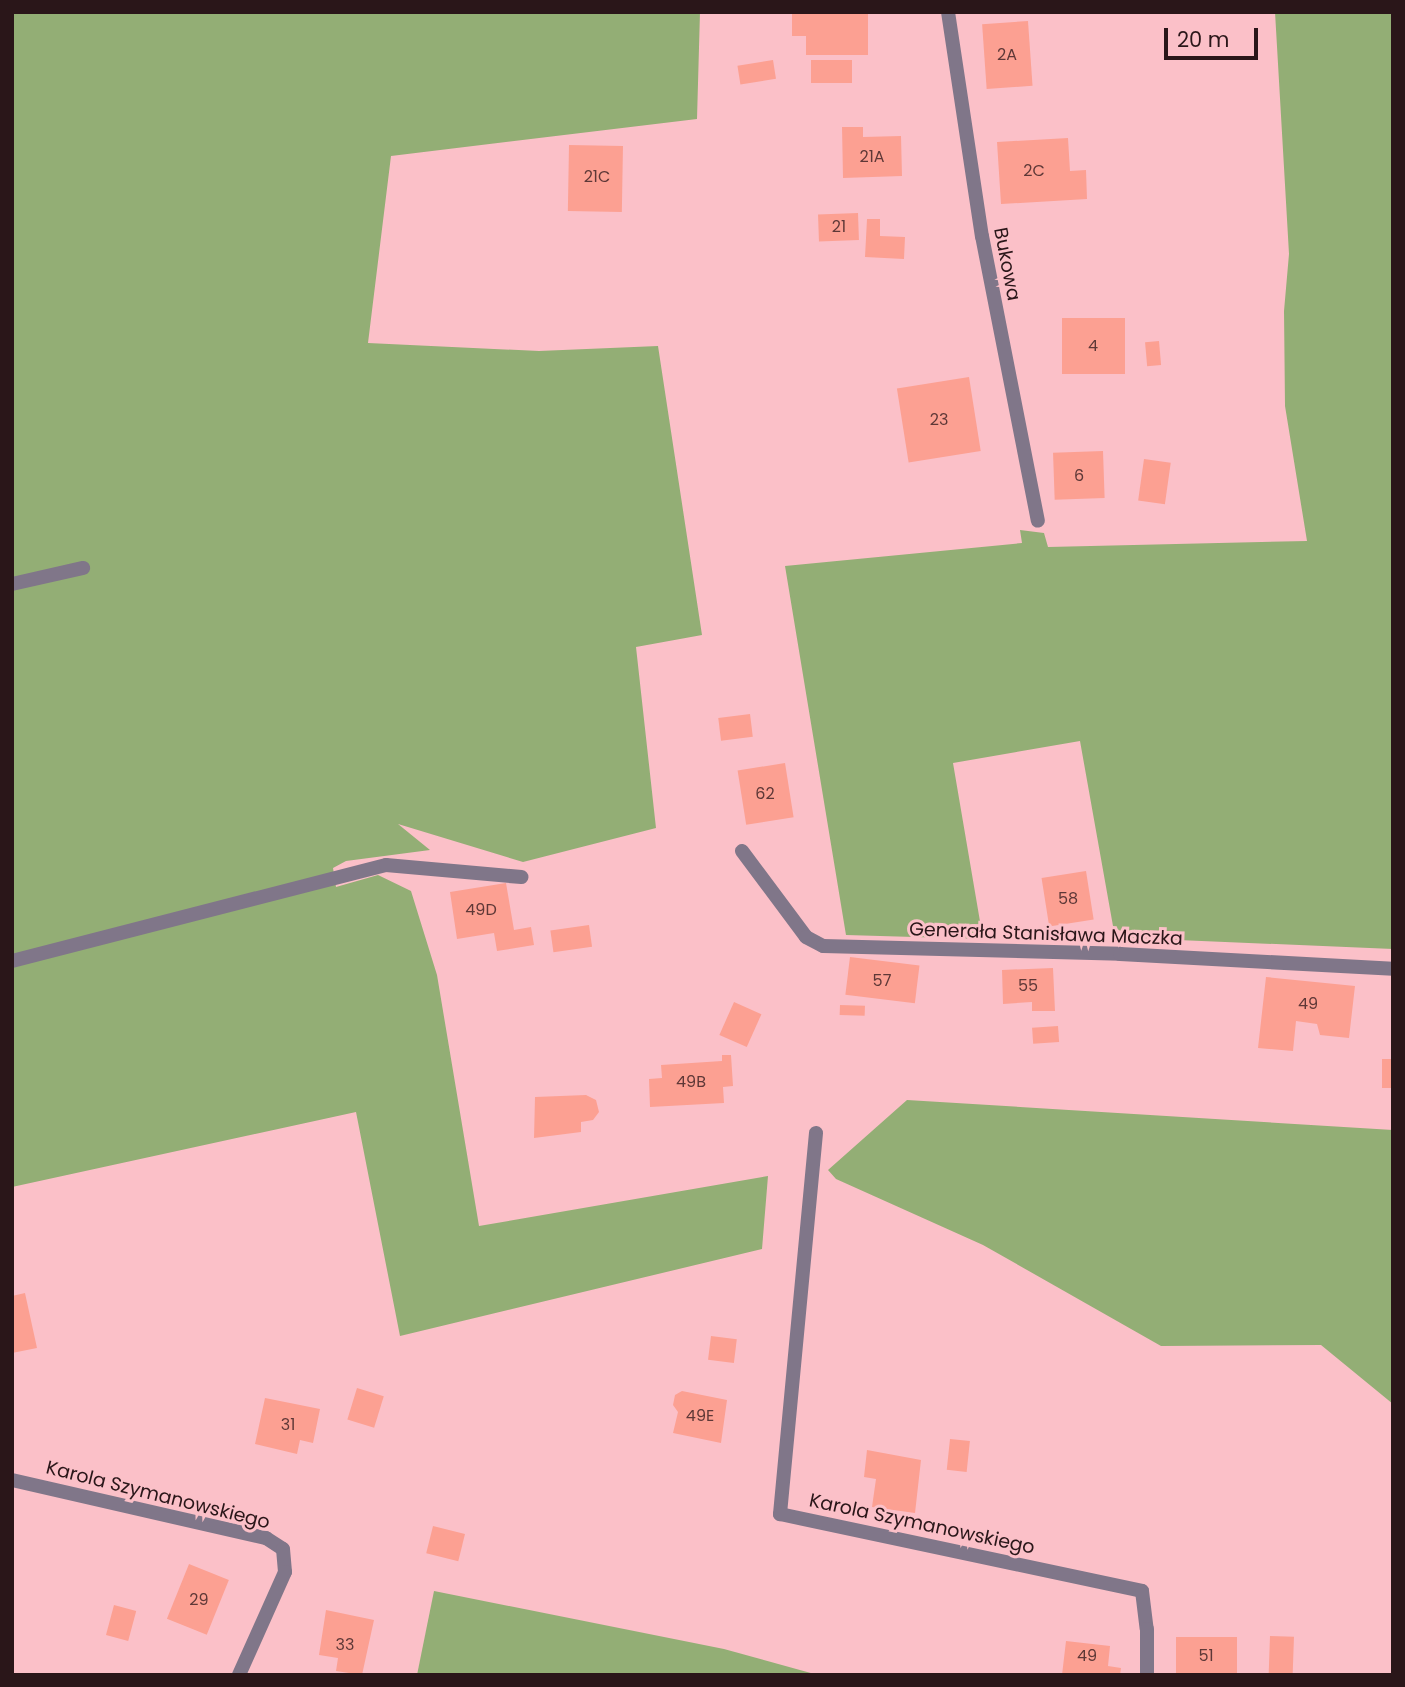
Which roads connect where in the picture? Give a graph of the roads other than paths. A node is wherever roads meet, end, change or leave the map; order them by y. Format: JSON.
{"nodes":[{"id":1,"x":948,"y":12,"type":"edge"},
{"id":2,"x":1038,"y":521,"type":"dead end"},
{"id":3,"x":83,"y":568,"type":"dead end"},
{"id":4,"x":12,"y":584,"type":"edge"},
{"id":5,"x":743,"y":851,"type":"dead end"},
{"id":6,"x":521,"y":877,"type":"dead end"},
{"id":7,"x":12,"y":961,"type":"edge"},
{"id":8,"x":1393,"y":969,"type":"edge"},
{"id":9,"x":816,"y":1133,"type":"dead end"},
{"id":10,"x":12,"y":1480,"type":"edge"},
{"id":11,"x":239,"y":1675,"type":"edge"},
{"id":12,"x":1147,"y":1675,"type":"edge"}],
"edges":[{"from":1,"to":2,"type":"street","name":"Bukowa"},
{"from":3,"to":4,"type":"street"},
{"from":5,"to":8,"type":"street","name":"Generała Stanisława Maczka"},
{"from":6,"to":7,"type":"street"},
{"from":9,"to":12,"type":"street","name":"Karola Szymanowskiego"},
{"from":10,"to":11,"type":"street","name":"Karola Szymanowskiego"}]}
